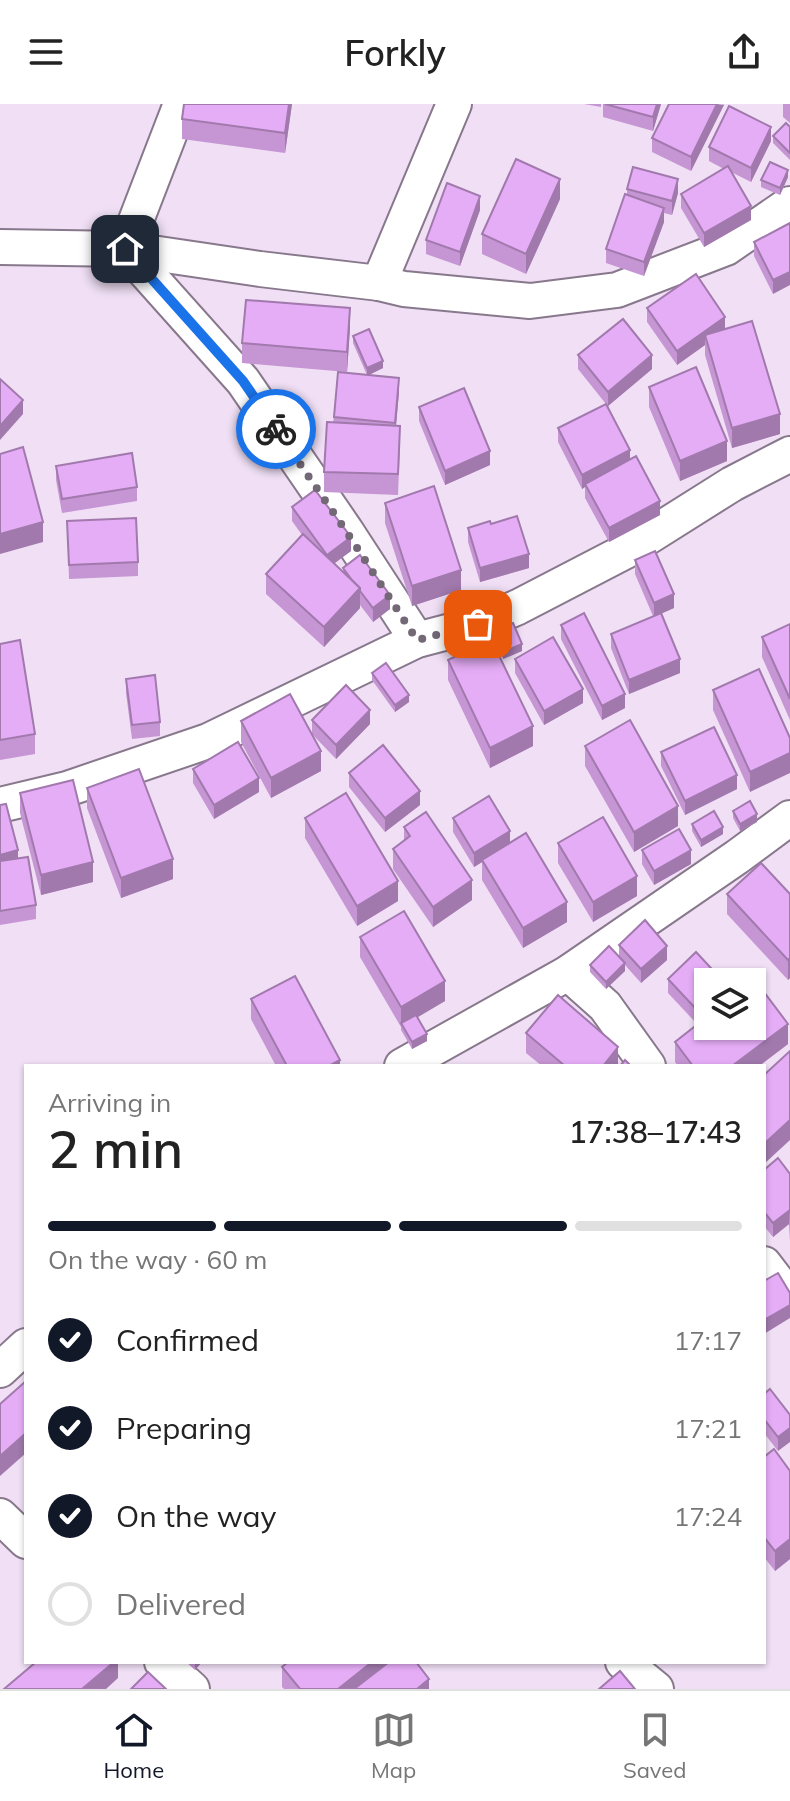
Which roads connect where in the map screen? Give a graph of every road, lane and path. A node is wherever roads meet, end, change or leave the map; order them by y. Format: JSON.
{"nodes":[{"id":1,"x":181,"y":104,"type":"edge"},
{"id":2,"x":454,"y":104,"type":"edge"},
{"id":3,"x":790,"y":204,"type":"edge"},
{"id":4,"x":0,"y":247,"type":"edge"},
{"id":5,"x":125,"y":249,"type":"junction"},
{"id":6,"x":379,"y":283,"type":"junction"},
{"id":7,"x":790,"y":454,"type":"edge"},
{"id":8,"x":417,"y":640,"type":"junction"},
{"id":9,"x":0,"y":805,"type":"edge"},
{"id":10,"x":790,"y":818,"type":"edge"},
{"id":11,"x":568,"y":973,"type":"junction"},
{"id":12,"x":406,"y":1064,"type":"edge"},
{"id":13,"x":647,"y":1064,"type":"edge"},
{"id":14,"x":766,"y":1267,"type":"edge"},
{"id":15,"x":790,"y":1298,"type":"edge"},
{"id":16,"x":24,"y":1348,"type":"edge"},
{"id":17,"x":0,"y":1370,"type":"edge"},
{"id":18,"x":0,"y":1516,"type":"edge"},
{"id":19,"x":24,"y":1539,"type":"edge"},
{"id":20,"x":164,"y":1664,"type":"edge"},
{"id":21,"x":625,"y":1664,"type":"edge"},
{"id":22,"x":192,"y":1689,"type":"edge"},
{"id":23,"x":656,"y":1689,"type":"edge"}],
"edges":[{"from":1,"to":5,"type":"street"},
{"from":2,"to":6,"type":"street"},
{"from":3,"to":6,"type":"street"},
{"from":4,"to":5,"type":"street"},
{"from":5,"to":6,"type":"street"},
{"from":5,"to":8,"type":"street"},
{"from":7,"to":8,"type":"street"},
{"from":8,"to":9,"type":"street"},
{"from":10,"to":11,"type":"street"},
{"from":11,"to":12,"type":"street"},
{"from":11,"to":13,"type":"street"},
{"from":14,"to":15,"type":"street"},
{"from":16,"to":17,"type":"street"},
{"from":18,"to":19,"type":"street"},
{"from":20,"to":22,"type":"street"},
{"from":21,"to":23,"type":"street"}]}
